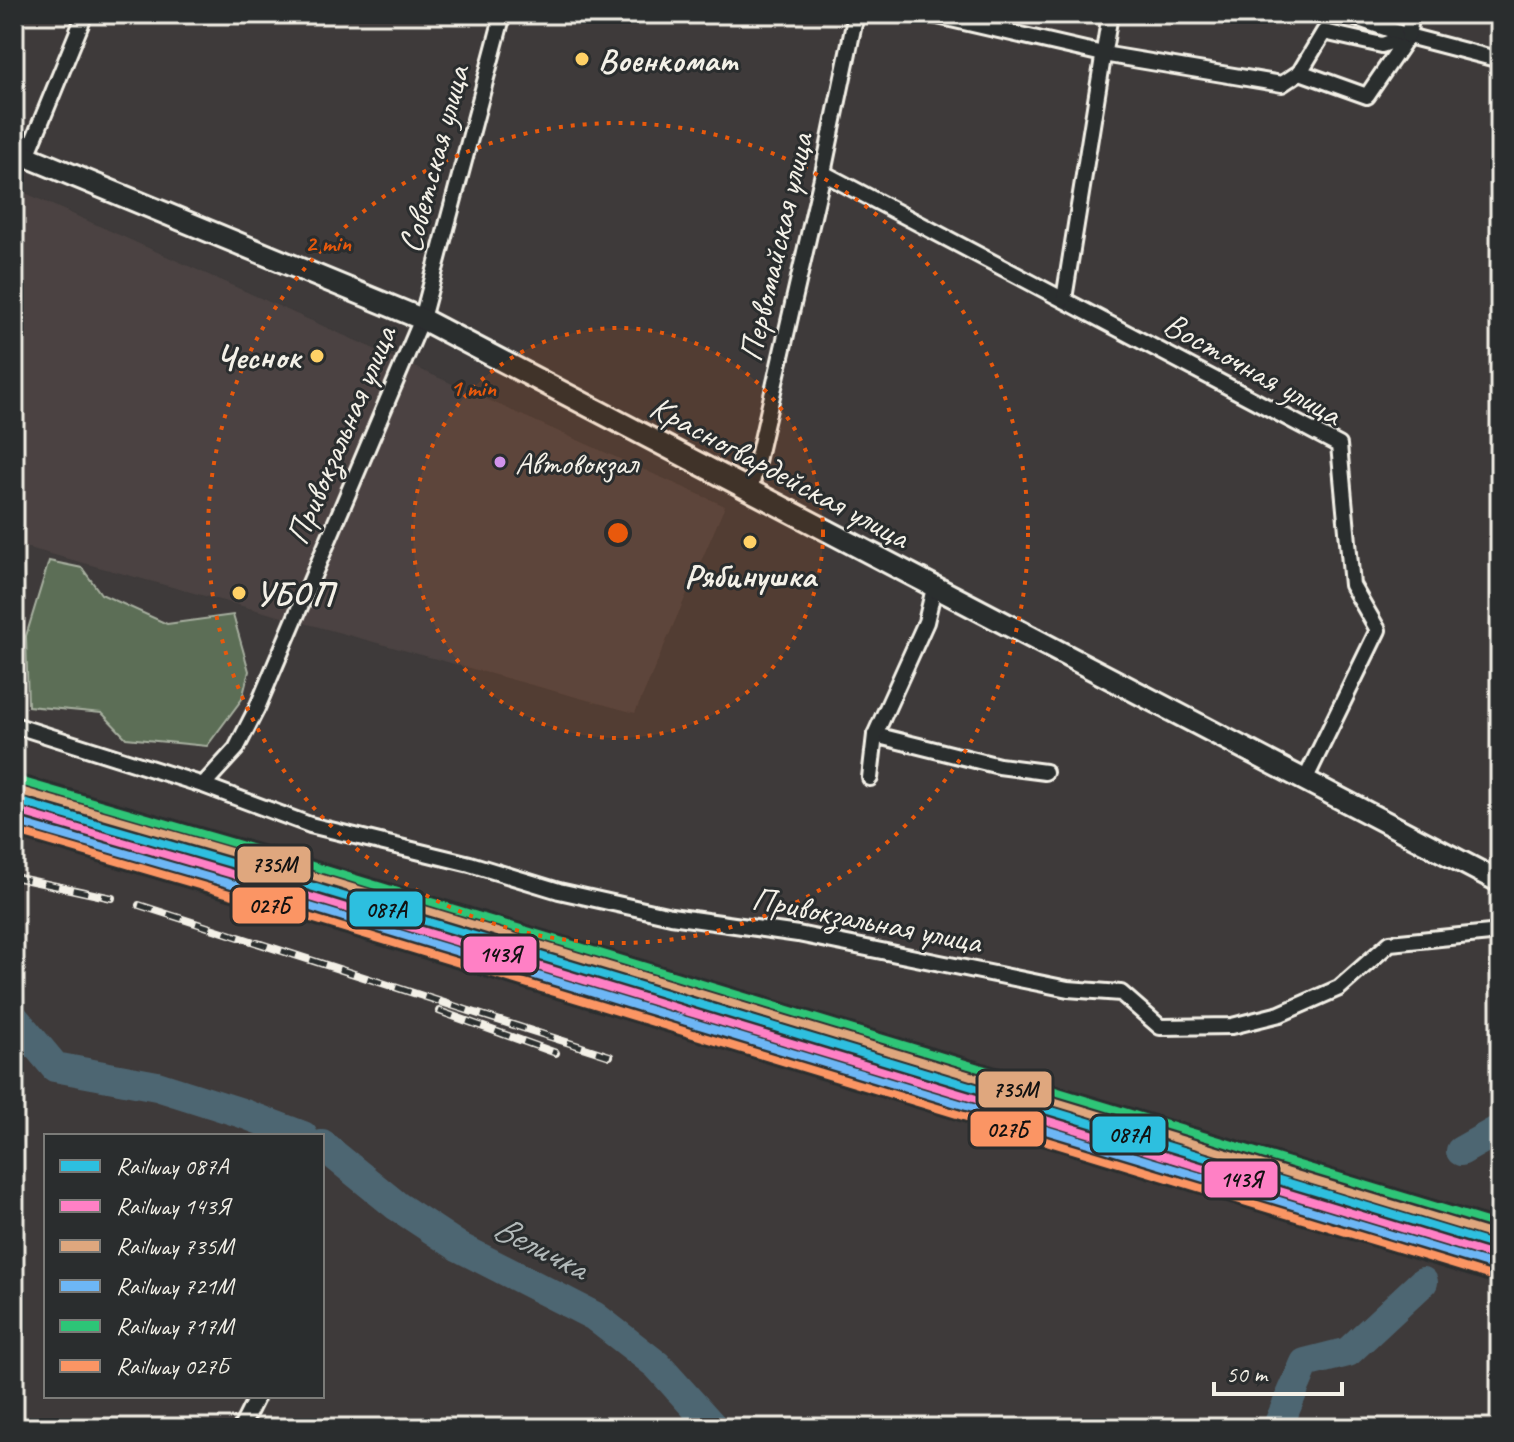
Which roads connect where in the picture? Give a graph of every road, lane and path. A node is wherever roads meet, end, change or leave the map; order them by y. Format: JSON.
{"nodes":[{"id":1,"x":85,"y":14,"type":"edge"},
{"id":2,"x":503,"y":14,"type":"edge"},
{"id":3,"x":856,"y":14,"type":"edge"},
{"id":4,"x":929,"y":14,"type":"edge"},
{"id":5,"x":1110,"y":14,"type":"edge"},
{"id":6,"x":1344,"y":14,"type":"edge"},
{"id":7,"x":1412,"y":14,"type":"edge"},
{"id":8,"x":1408,"y":36,"type":"junction"},
{"id":9,"x":1103,"y":54,"type":"junction"},
{"id":10,"x":1500,"y":60,"type":"edge"},
{"id":11,"x":1300,"y":72,"type":"junction"},
{"id":12,"x":21,"y":154,"type":"edge"},
{"id":13,"x":823,"y":173,"type":"junction"},
{"id":14,"x":1064,"y":299,"type":"junction"},
{"id":15,"x":422,"y":319,"type":"junction"},
{"id":16,"x":750,"y":492,"type":"junction"},
{"id":17,"x":934,"y":588,"type":"junction"},
{"id":18,"x":14,"y":725,"type":"edge"},
{"id":19,"x":875,"y":735,"type":"junction"},
{"id":20,"x":1045,"y":772,"type":"dead end"},
{"id":21,"x":870,"y":778,"type":"dead end"},
{"id":22,"x":1305,"y":780,"type":"junction"},
{"id":23,"x":203,"y":785,"type":"junction"},
{"id":24,"x":1500,"y":882,"type":"edge"},
{"id":25,"x":1500,"y":932,"type":"edge"},
{"id":26,"x":256,"y":1398,"type":"edge"},
{"id":27,"x":241,"y":1428,"type":"edge"}],
"edges":[{"from":1,"to":12,"type":"street"},
{"from":2,"to":15,"type":"street","name":"Советская улица"},
{"from":3,"to":13,"type":"street","name":"Первомайская улица"},
{"from":4,"to":9,"type":"street"},
{"from":5,"to":9,"type":"street"},
{"from":6,"to":8,"type":"street"},
{"from":7,"to":8,"type":"street"},
{"from":8,"to":10,"type":"street"},
{"from":8,"to":11,"type":"street"},
{"from":8,"to":11,"type":"street"},
{"from":9,"to":11,"type":"street"},
{"from":9,"to":14,"type":"street"},
{"from":12,"to":15,"type":"street","name":"Красногвардейская улица"},
{"from":13,"to":14,"type":"street","name":"Восточная улица"},
{"from":13,"to":16,"type":"street","name":"Первомайская улица"},
{"from":14,"to":22,"type":"street","name":"Восточная улица"},
{"from":15,"to":16,"type":"street","name":"Красногвардейская улица"},
{"from":15,"to":23,"type":"street","name":"Привокзальная улица"},
{"from":16,"to":17,"type":"street","name":"Красногвардейская улица"},
{"from":17,"to":19,"type":"street"},
{"from":17,"to":22,"type":"street","name":"Красногвардейская улица"},
{"from":18,"to":23,"type":"street","name":"Привокзальная улица"},
{"from":19,"to":20,"type":"street"},
{"from":19,"to":21,"type":"street"},
{"from":22,"to":24,"type":"street","name":"Красногвардейская улица"},
{"from":23,"to":25,"type":"street","name":"Привокзальная улица"},
{"from":26,"to":27,"type":"street"}]}
